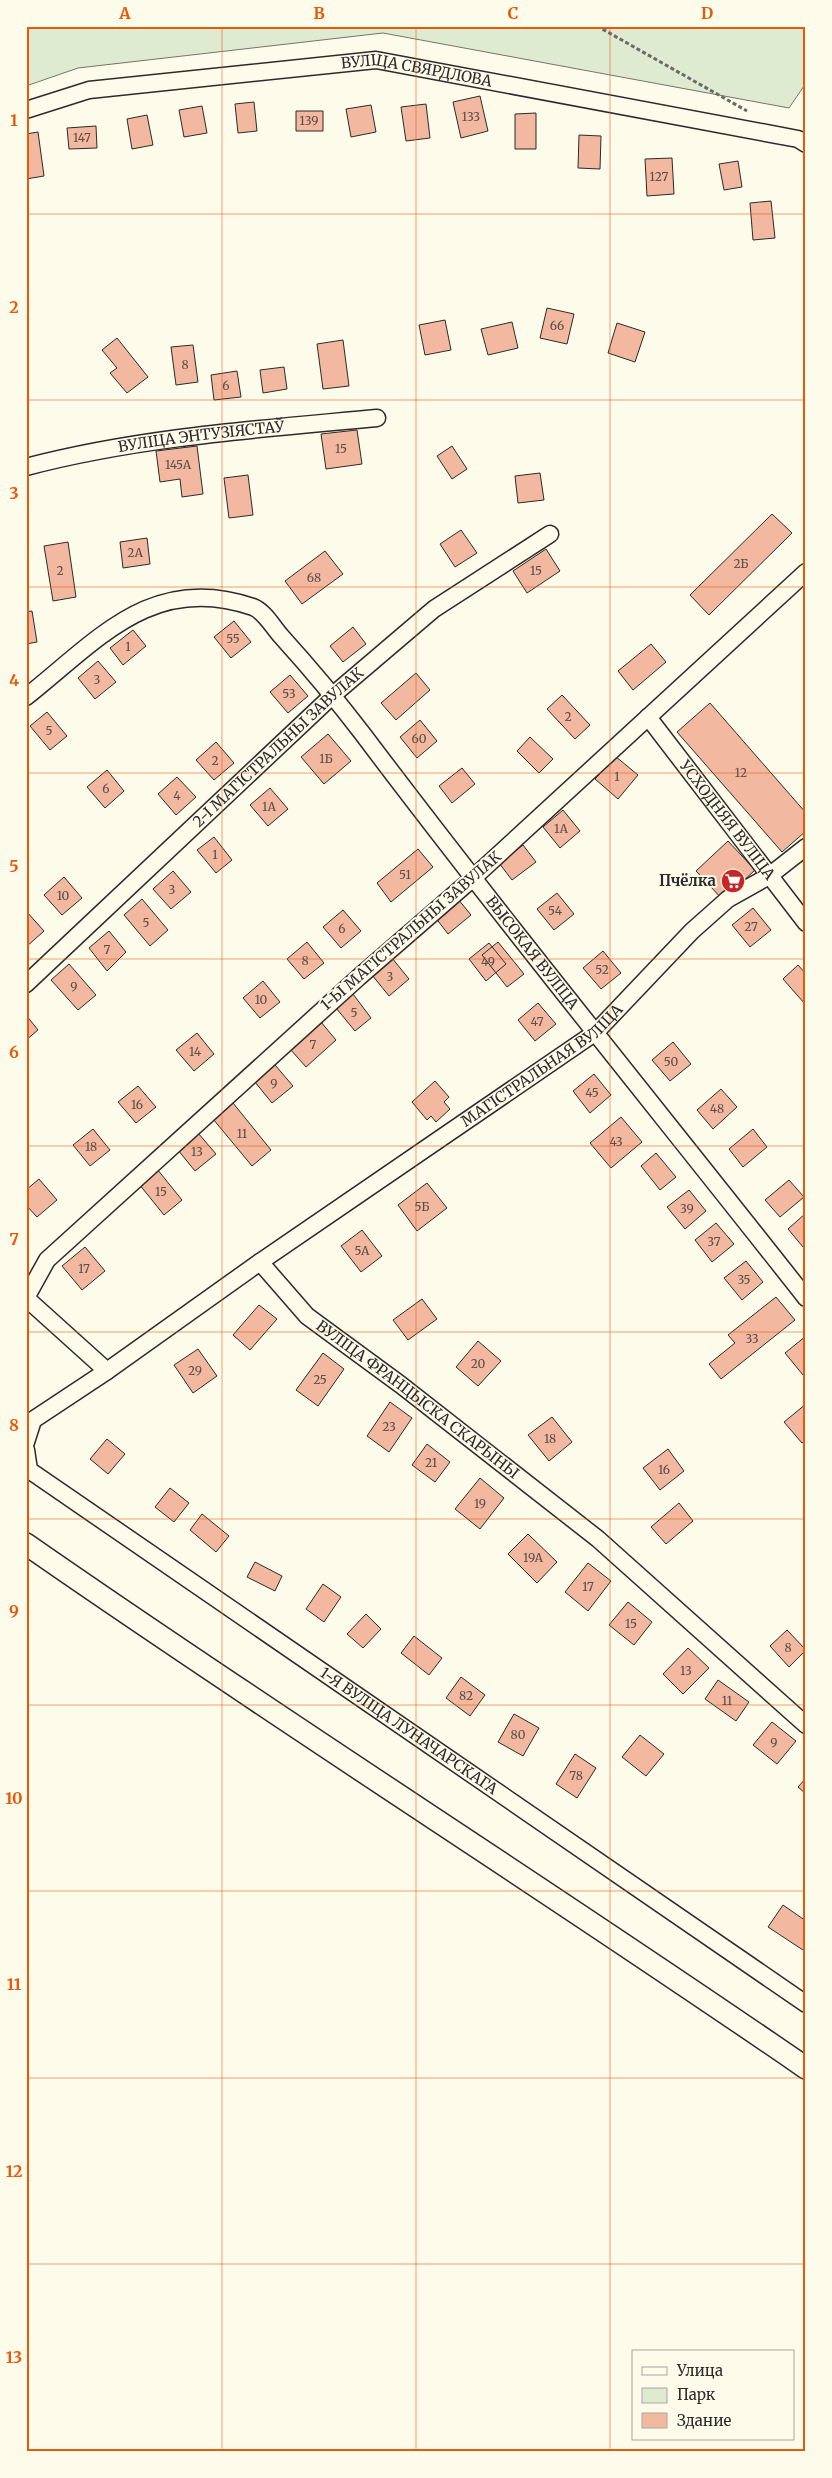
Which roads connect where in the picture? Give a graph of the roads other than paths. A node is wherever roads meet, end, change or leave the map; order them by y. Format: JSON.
{"nodes":[{"id":1,"x":26,"y":110,"type":"edge"},
{"id":2,"x":806,"y":144,"type":"edge"},
{"id":3,"x":377,"y":418,"type":"dead end"},
{"id":4,"x":26,"y":467,"type":"edge"},
{"id":5,"x":550,"y":534,"type":"dead end"},
{"id":6,"x":806,"y":572,"type":"edge"},
{"id":7,"x":333,"y":695,"type":"junction"},
{"id":8,"x":26,"y":697,"type":"edge"},
{"id":9,"x":648,"y":717,"type":"junction"},
{"id":10,"x":806,"y":847,"type":"edge"},
{"id":11,"x":769,"y":876,"type":"junction"},
{"id":12,"x":472,"y":879,"type":"junction"},
{"id":13,"x":806,"y":923,"type":"edge"},
{"id":14,"x":26,"y":984,"type":"edge"},
{"id":15,"x":596,"y":1032,"type":"junction"},
{"id":16,"x":260,"y":1262,"type":"junction"},
{"id":17,"x":26,"y":1298,"type":"edge"},
{"id":18,"x":806,"y":1298,"type":"edge"},
{"id":19,"x":107,"y":1371,"type":"junction"},
{"id":20,"x":26,"y":1442,"type":"edge"},
{"id":21,"x":26,"y":1450,"type":"edge"},
{"id":22,"x":26,"y":1544,"type":"edge"},
{"id":23,"x":806,"y":1725,"type":"edge"},
{"id":24,"x":806,"y":2004,"type":"edge"},
{"id":25,"x":806,"y":2068,"type":"edge"}],
"edges":[{"from":1,"to":2,"type":"street","name":"ВУЛІЦА СВЯРДЛОВА"},
{"from":3,"to":4,"type":"street","name":"ВУЛІЦА ЭНТУЗІЯСТАЎ"},
{"from":5,"to":7,"type":"street","name":"2-І МАГІСТРАЛЬНЫ ЗАВУЛАК"},
{"from":6,"to":9,"type":"street","name":"1-Ы МАГІСТРАЛЬНЫ ЗАВУЛАК"},
{"from":7,"to":8,"type":"street","name":"ВЫСОКАЯ ВУЛІЦА"},
{"from":7,"to":12,"type":"street","name":"ВЫСОКАЯ ВУЛІЦА"},
{"from":7,"to":14,"type":"street","name":"2-І МАГІСТРАЛЬНЫ ЗАВУЛАК"},
{"from":9,"to":11,"type":"street","name":"УСХОДНЯЯ ВУЛІЦА"},
{"from":9,"to":12,"type":"street","name":"1-Ы МАГІСТРАЛЬНЫ ЗАВУЛАК"},
{"from":10,"to":11,"type":"street","name":"МАГІСТРАЛЬНАЯ ВУЛІЦА"},
{"from":11,"to":13,"type":"street","name":"УСХОДНЯЯ ВУЛІЦА"},
{"from":11,"to":15,"type":"street","name":"МАГІСТРАЛЬНАЯ ВУЛІЦА"},
{"from":12,"to":15,"type":"street","name":"ВЫСОКАЯ ВУЛІЦА"},
{"from":12,"to":17,"type":"street","name":"1-Ы МАГІСТРАЛЬНЫ ЗАВУЛАК"},
{"from":15,"to":16,"type":"street","name":"МАГІСТРАЛЬНАЯ ВУЛІЦА"},
{"from":15,"to":18,"type":"street","name":"ВЫСОКАЯ ВУЛІЦА"},
{"from":16,"to":19,"type":"street"},
{"from":16,"to":23,"type":"street","name":"ВУЛІЦА ФРАНЦЫСКА СКАРЫНЫ"},
{"from":17,"to":19,"type":"street"},
{"from":19,"to":20,"type":"street"},
{"from":21,"to":24,"type":"street","name":"1-Я ВУЛІЦА ЛУНАЧАРСКАГА"},
{"from":22,"to":25,"type":"street"}]}
